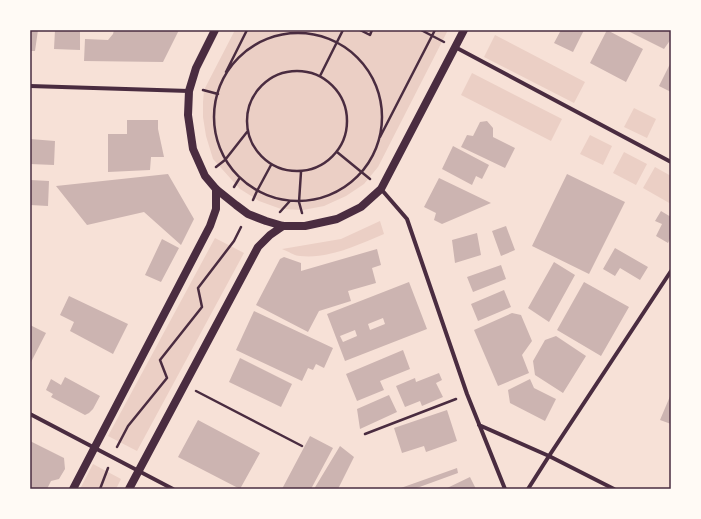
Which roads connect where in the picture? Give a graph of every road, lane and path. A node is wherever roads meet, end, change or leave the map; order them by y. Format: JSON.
{"nodes":[{"id":1,"x":215,"y":30,"type":"edge"},
{"id":2,"x":247,"y":30,"type":"edge"},
{"id":3,"x":343,"y":30,"type":"edge"},
{"id":4,"x":360,"y":30,"type":"edge"},
{"id":5,"x":372,"y":30,"type":"edge"},
{"id":6,"x":421,"y":30,"type":"edge"},
{"id":7,"x":434,"y":30,"type":"edge"},
{"id":8,"x":464,"y":30,"type":"edge"},
{"id":9,"x":432,"y":36,"type":"junction"},
{"id":10,"x":338,"y":42,"type":"junction"},
{"id":11,"x":455,"y":47,"type":"junction"},
{"id":12,"x":320,"y":76,"type":"junction"},
{"id":13,"x":222,"y":79,"type":"junction"},
{"id":14,"x":30,"y":86,"type":"edge"},
{"id":15,"x":189,"y":91,"type":"junction"},
{"id":16,"x":247,"y":131,"type":"junction"},
{"id":17,"x":379,"y":139,"type":"junction"},
{"id":18,"x":337,"y":152,"type":"junction"},
{"id":19,"x":225,"y":160,"type":"junction"},
{"id":20,"x":671,"y":162,"type":"edge"},
{"id":21,"x":271,"y":165,"type":"junction"},
{"id":22,"x":301,"y":172,"type":"junction"},
{"id":23,"x":362,"y":172,"type":"junction"},
{"id":24,"x":205,"y":176,"type":"junction"},
{"id":25,"x":381,"y":188,"type":"junction"},
{"id":26,"x":216,"y":189,"type":"junction"},
{"id":27,"x":257,"y":191,"type":"junction"},
{"id":28,"x":299,"y":202,"type":"junction"},
{"id":29,"x":248,"y":214,"type":"junction"},
{"id":30,"x":283,"y":226,"type":"junction"},
{"id":31,"x":305,"y":226,"type":"junction"},
{"id":32,"x":671,"y":271,"type":"edge"},
{"id":33,"x":185,"y":385,"type":"junction"},
{"id":34,"x":467,"y":394,"type":"junction"},
{"id":35,"x":30,"y":414,"type":"edge"},
{"id":36,"x":479,"y":425,"type":"junction"},
{"id":37,"x":365,"y":434,"type":"dead end"},
{"id":38,"x":302,"y":446,"type":"dead end"},
{"id":39,"x":95,"y":447,"type":"junction"},
{"id":40,"x":112,"y":456,"type":"junction"},
{"id":41,"x":549,"y":456,"type":"junction"},
{"id":42,"x":139,"y":471,"type":"junction"},
{"id":43,"x":73,"y":489,"type":"edge"},
{"id":44,"x":100,"y":489,"type":"edge"},
{"id":45,"x":129,"y":489,"type":"edge"},
{"id":46,"x":173,"y":489,"type":"edge"},
{"id":47,"x":505,"y":489,"type":"edge"},
{"id":48,"x":528,"y":489,"type":"edge"},
{"id":49,"x":614,"y":489,"type":"edge"}],
"edges":[{"from":1,"to":15,"type":"main road"},
{"from":2,"to":13,"type":"path"},
{"from":3,"to":10,"type":"path"},
{"from":4,"to":5,"type":"path"},
{"from":6,"to":9,"type":"path"},
{"from":7,"to":9,"type":"path"},
{"from":8,"to":11,"type":"main road"},
{"from":9,"to":11,"type":"path"},
{"from":9,"to":17,"type":"path"},
{"from":10,"to":12,"type":"path"},
{"from":10,"to":13,"type":"path"},
{"from":10,"to":17,"type":"path"},
{"from":11,"to":20,"type":"street"},
{"from":11,"to":25,"type":"main road"},
{"from":12,"to":16,"type":"path"},
{"from":12,"to":18,"type":"path"},
{"from":13,"to":19,"type":"path"},
{"from":14,"to":15,"type":"street"},
{"from":15,"to":24,"type":"main road"},
{"from":16,"to":19,"type":"path"},
{"from":16,"to":21,"type":"path"},
{"from":17,"to":23,"type":"path"},
{"from":18,"to":22,"type":"path"},
{"from":18,"to":23,"type":"path"},
{"from":19,"to":24,"type":"path"},
{"from":19,"to":27,"type":"path"},
{"from":21,"to":22,"type":"path"},
{"from":21,"to":27,"type":"path"},
{"from":22,"to":28,"type":"path"},
{"from":23,"to":25,"type":"path"},
{"from":23,"to":28,"type":"path"},
{"from":24,"to":26,"type":"main road"},
{"from":25,"to":31,"type":"main road"},
{"from":25,"to":34,"type":"street"},
{"from":26,"to":29,"type":"main road"},
{"from":26,"to":39,"type":"main road"},
{"from":27,"to":28,"type":"path"},
{"from":27,"to":29,"type":"path"},
{"from":28,"to":31,"type":"path"},
{"from":29,"to":30,"type":"main road"},
{"from":29,"to":40,"type":"path"},
{"from":30,"to":31,"type":"main road"},
{"from":30,"to":33,"type":"main road"},
{"from":32,"to":41,"type":"street"},
{"from":33,"to":38,"type":"path"},
{"from":33,"to":42,"type":"main road"},
{"from":34,"to":36,"type":"street"},
{"from":34,"to":37,"type":"path"},
{"from":35,"to":39,"type":"street"},
{"from":36,"to":41,"type":"street"},
{"from":36,"to":47,"type":"street"},
{"from":39,"to":40,"type":"street"},
{"from":39,"to":43,"type":"main road"},
{"from":40,"to":42,"type":"street"},
{"from":40,"to":44,"type":"path"},
{"from":41,"to":48,"type":"street"},
{"from":41,"to":49,"type":"street"},
{"from":42,"to":45,"type":"main road"},
{"from":42,"to":46,"type":"street"}]}
